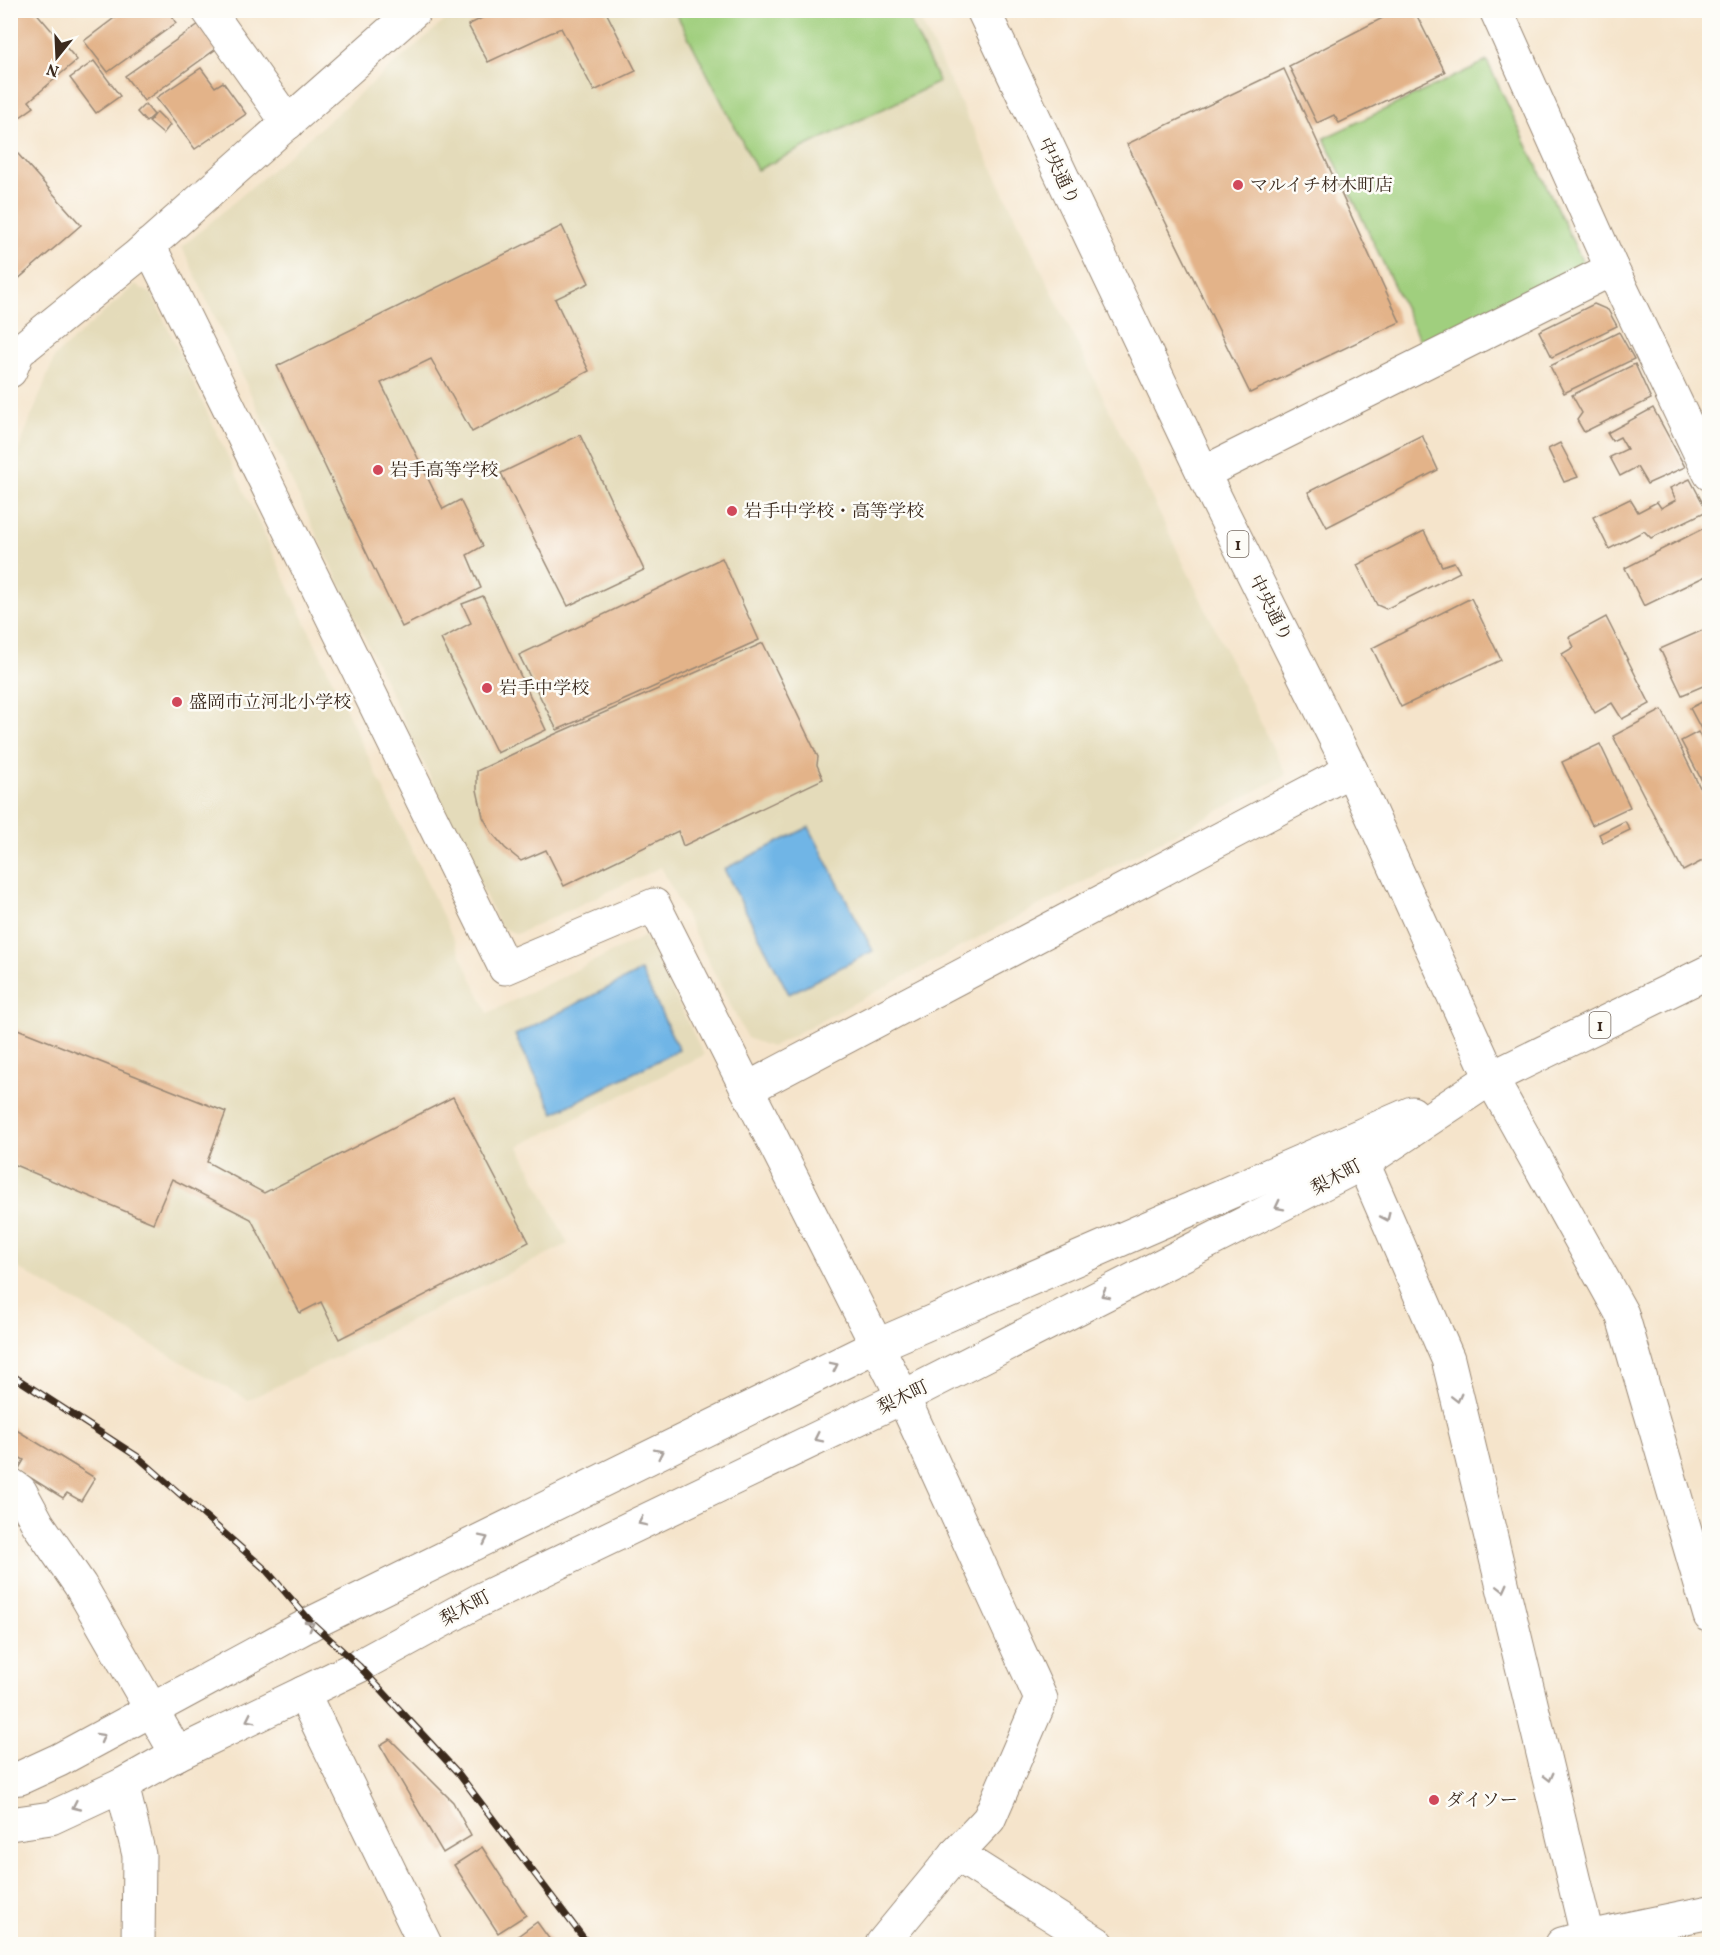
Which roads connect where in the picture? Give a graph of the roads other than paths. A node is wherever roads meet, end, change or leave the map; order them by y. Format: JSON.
{"nodes":[{"id":1,"x":208,"y":10,"type":"edge"},
{"id":2,"x":416,"y":10,"type":"edge"},
{"id":3,"x":983,"y":10,"type":"edge"},
{"id":4,"x":1496,"y":10,"type":"edge"},
{"id":5,"x":288,"y":123,"type":"junction"},
{"id":6,"x":149,"y":245,"type":"junction"},
{"id":7,"x":1612,"y":269,"type":"junction"},
{"id":8,"x":13,"y":357,"type":"edge"},
{"id":9,"x":1203,"y":473,"type":"junction"},
{"id":10,"x":1710,"y":474,"type":"edge"},
{"id":11,"x":1351,"y":770,"type":"junction"},
{"id":12,"x":1710,"y":971,"type":"edge"},
{"id":13,"x":1491,"y":1078,"type":"junction"},
{"id":14,"x":747,"y":1089,"type":"junction"},
{"id":15,"x":1363,"y":1164,"type":"junction"},
{"id":16,"x":876,"y":1346,"type":"junction"},
{"id":17,"x":903,"y":1397,"type":"junction"},
{"id":18,"x":10,"y":1484,"type":"edge"},
{"id":19,"x":24,"y":1526,"type":"edge"},
{"id":20,"x":1710,"y":1616,"type":"edge"},
{"id":21,"x":303,"y":1693,"type":"junction"},
{"id":22,"x":151,"y":1709,"type":"junction"},
{"id":23,"x":177,"y":1754,"type":"junction"},
{"id":24,"x":10,"y":1779,"type":"edge"},
{"id":25,"x":122,"y":1785,"type":"junction"},
{"id":26,"x":10,"y":1824,"type":"edge"},
{"id":27,"x":956,"y":1854,"type":"junction"},
{"id":28,"x":1710,"y":1912,"type":"edge"},
{"id":29,"x":1580,"y":1942,"type":"edge"},
{"id":30,"x":138,"y":1944,"type":"edge"},
{"id":31,"x":425,"y":1944,"type":"edge"},
{"id":32,"x":882,"y":1944,"type":"edge"},
{"id":33,"x":1098,"y":1944,"type":"edge"}],
"edges":[{"from":1,"to":5,"type":"street"},
{"from":2,"to":5,"type":"street"},
{"from":3,"to":9,"type":"street","name":"中央通り","number":"1"},
{"from":4,"to":7,"type":"street"},
{"from":5,"to":6,"type":"street"},
{"from":6,"to":8,"type":"street"},
{"from":6,"to":14,"type":"street"},
{"from":7,"to":9,"type":"street"},
{"from":7,"to":10,"type":"street"},
{"from":9,"to":11,"type":"street","name":"中央通り","number":"1"},
{"from":11,"to":13,"type":"street","name":"中央通り","number":"1"},
{"from":11,"to":14,"type":"street"},
{"from":12,"to":13,"type":"street","number":"1"},
{"from":13,"to":15,"type":"street","name":"梨木町"},
{"from":13,"to":16,"type":"street"},
{"from":13,"to":20,"type":"street","name":"中央通り"},
{"from":14,"to":16,"type":"street"},
{"from":15,"to":17,"type":"street","name":"梨木町","one_way":true},
{"from":15,"to":29,"type":"street","one_way":true},
{"from":16,"to":17,"type":"street"},
{"from":22,"to":16,"type":"street","one_way":true},
{"from":17,"to":21,"type":"street","name":"梨木町","one_way":true},
{"from":17,"to":27,"type":"street"},
{"from":18,"to":19,"type":"street"},
{"from":19,"to":22,"type":"street"},
{"from":21,"to":23,"type":"street","name":"梨木町","one_way":true},
{"from":21,"to":31,"type":"street"},
{"from":22,"to":23,"type":"street"},
{"from":24,"to":22,"type":"street","one_way":true},
{"from":23,"to":25,"type":"street","name":"梨木町"},
{"from":25,"to":26,"type":"street","name":"梨木町","one_way":true},
{"from":25,"to":30,"type":"street"},
{"from":27,"to":32,"type":"street"},
{"from":27,"to":33,"type":"street"},
{"from":28,"to":29,"type":"street"}]}
